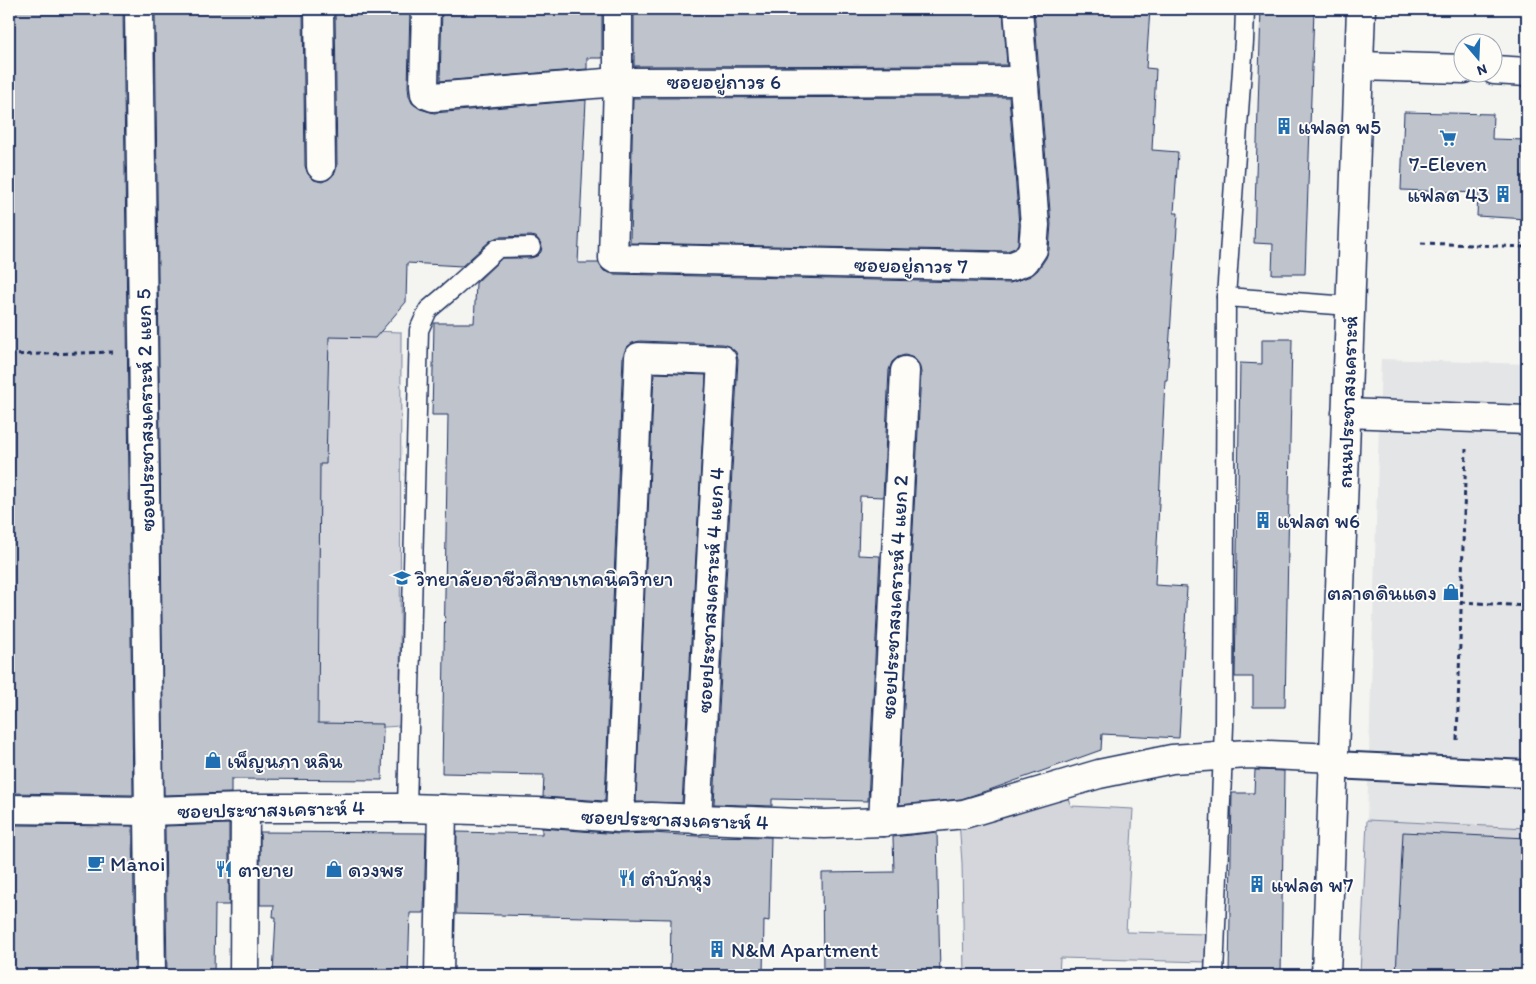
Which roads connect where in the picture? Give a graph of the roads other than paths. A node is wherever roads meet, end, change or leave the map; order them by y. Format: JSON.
{"nodes":[{"id":1,"x":139,"y":9,"type":"edge"},
{"id":2,"x":319,"y":9,"type":"edge"},
{"id":3,"x":426,"y":9,"type":"edge"},
{"id":4,"x":618,"y":9,"type":"edge"},
{"id":5,"x":1018,"y":9,"type":"edge"},
{"id":6,"x":1245,"y":9,"type":"edge"},
{"id":7,"x":1361,"y":9,"type":"edge"},
{"id":8,"x":1359,"y":66,"type":"junction"},
{"id":9,"x":1454,"y":69,"type":"edge"},
{"id":10,"x":1504,"y":71,"type":"edge"},
{"id":11,"x":1527,"y":72,"type":"edge"},
{"id":12,"x":1024,"y":81,"type":"junction"},
{"id":13,"x":618,"y":82,"type":"junction"},
{"id":14,"x":321,"y":166,"type":"dead end"},
{"id":15,"x":531,"y":247,"type":"dead end"},
{"id":16,"x":1226,"y":297,"type":"junction"},
{"id":17,"x":1350,"y":306,"type":"junction"},
{"id":18,"x":905,"y":371,"type":"dead end"},
{"id":19,"x":1346,"y":413,"type":"junction"},
{"id":20,"x":1527,"y":420,"type":"edge"},
{"id":21,"x":1222,"y":756,"type":"junction"},
{"id":22,"x":1334,"y":761,"type":"junction"},
{"id":23,"x":1527,"y":774,"type":"edge"},
{"id":24,"x":245,"y":808,"type":"junction"},
{"id":25,"x":407,"y":808,"type":"junction"},
{"id":26,"x":9,"y":809,"type":"edge"},
{"id":27,"x":442,"y":809,"type":"junction"},
{"id":28,"x":148,"y":811,"type":"junction"},
{"id":29,"x":620,"y":818,"type":"junction"},
{"id":30,"x":697,"y":820,"type":"junction"},
{"id":31,"x":883,"y":822,"type":"junction"},
{"id":32,"x":151,"y":975,"type":"edge"},
{"id":33,"x":244,"y":975,"type":"edge"},
{"id":34,"x":439,"y":975,"type":"edge"},
{"id":35,"x":1214,"y":975,"type":"edge"},
{"id":36,"x":1326,"y":975,"type":"edge"}],
"edges":[{"from":1,"to":28,"type":"street","name":"ซอยประชาสงเคราะห์ 2 แยก 5"},
{"from":2,"to":14,"type":"street"},
{"from":3,"to":13,"type":"street","name":"ซอยอยู่ถาวร 6"},
{"from":4,"to":13,"type":"street"},
{"from":5,"to":12,"type":"street"},
{"from":6,"to":16,"type":"lane"},
{"from":7,"to":8,"type":"street","name":"ถนนประชาสงเคราะห์"},
{"from":8,"to":9,"type":"street"},
{"from":8,"to":17,"type":"street","name":"ถนนประชาสงเคราะห์"},
{"from":10,"to":11,"type":"street"},
{"from":12,"to":13,"type":"street","name":"ซอยอยู่ถาวร 6"},
{"from":12,"to":13,"type":"street","name":"ซอยอยู่ถาวร 7"},
{"from":15,"to":25,"type":"lane"},
{"from":16,"to":17,"type":"lane"},
{"from":16,"to":21,"type":"lane"},
{"from":17,"to":19,"type":"street","name":"ถนนประชาสงเคราะห์"},
{"from":18,"to":31,"type":"street","name":"ซอยประชาสงเคราะห์ 4 แยก 2"},
{"from":19,"to":20,"type":"street"},
{"from":19,"to":22,"type":"street","name":"ถนนประชาสงเคราะห์"},
{"from":21,"to":22,"type":"street","name":"ซอยประชาสงเคราะห์ 4"},
{"from":21,"to":31,"type":"street","name":"ซอยประชาสงเคราะห์ 4"},
{"from":21,"to":35,"type":"lane"},
{"from":22,"to":23,"type":"street"},
{"from":22,"to":36,"type":"street","name":"ถนนประชาสงเคราะห์"},
{"from":24,"to":25,"type":"street","name":"ซอยประชาสงเคราะห์ 4"},
{"from":24,"to":28,"type":"street","name":"ซอยประชาสงเคราะห์ 4"},
{"from":24,"to":33,"type":"street"},
{"from":25,"to":27,"type":"street","name":"ซอยประชาสงเคราะห์ 4"},
{"from":26,"to":28,"type":"street","name":"ซอยประชาสงเคราะห์ 4"},
{"from":27,"to":29,"type":"street","name":"ซอยประชาสงเคราะห์ 4"},
{"from":27,"to":34,"type":"street"},
{"from":28,"to":32,"type":"street","name":"ซอยประชาสงเคราะห์ 2 แยก 5"},
{"from":29,"to":30,"type":"street","name":"ซอยประชาสงเคราะห์ 4"},
{"from":29,"to":30,"type":"street","name":"ซอยประชาสงเคราะห์ 4 แยก 4"},
{"from":30,"to":31,"type":"street","name":"ซอยประชาสงเคราะห์ 4"}]}
